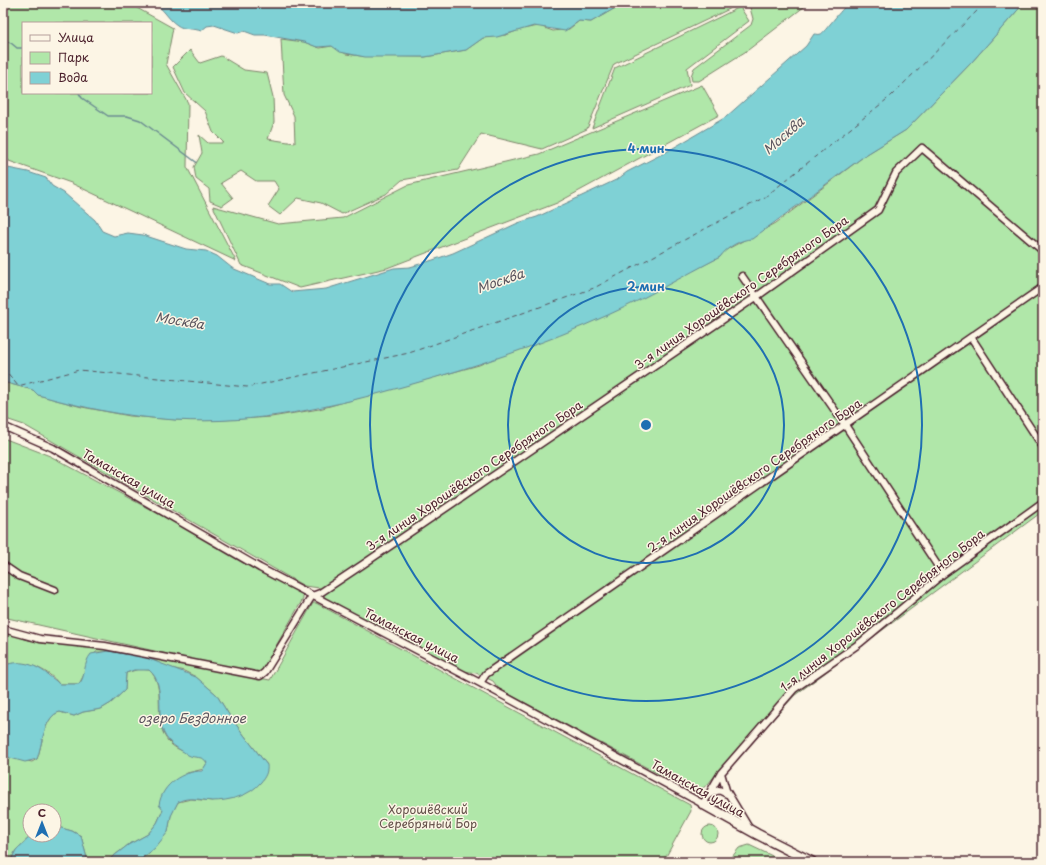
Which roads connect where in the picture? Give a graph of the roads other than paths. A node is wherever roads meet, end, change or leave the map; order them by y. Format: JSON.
{"nodes":[{"id":1,"x":1043,"y":252,"type":"edge"},
{"id":2,"x":742,"y":276,"type":"dead end"},
{"id":3,"x":1043,"y":287,"type":"edge"},
{"id":4,"x":756,"y":297,"type":"junction"},
{"id":5,"x":971,"y":337,"type":"junction"},
{"id":6,"x":846,"y":425,"type":"junction"},
{"id":7,"x":3,"y":426,"type":"edge"},
{"id":8,"x":1043,"y":447,"type":"edge"},
{"id":9,"x":1043,"y":502,"type":"edge"},
{"id":10,"x":3,"y":565,"type":"edge"},
{"id":11,"x":943,"y":574,"type":"junction"},
{"id":12,"x":55,"y":590,"type":"dead end"},
{"id":13,"x":312,"y":596,"type":"junction"},
{"id":14,"x":3,"y":628,"type":"edge"},
{"id":15,"x":480,"y":683,"type":"junction"},
{"id":16,"x":721,"y":773,"type":"junction"},
{"id":17,"x":728,"y":795,"type":"junction"},
{"id":18,"x":705,"y":800,"type":"junction"},
{"id":19,"x":739,"y":820,"type":"junction"},
{"id":20,"x":812,"y":862,"type":"edge"}],
"edges":[{"from":1,"to":4,"type":"street","name":"3-я линия Хорошёвского Серебряного Бора"},
{"from":2,"to":4,"type":"street"},
{"from":3,"to":5,"type":"street","name":"2-я линия Хорошёвского Серебряного Бора"},
{"from":4,"to":6,"type":"street"},
{"from":4,"to":13,"type":"street","name":"3-я линия Хорошёвского Серебряного Бора"},
{"from":5,"to":6,"type":"street","name":"2-я линия Хорошёвского Серебряного Бора"},
{"from":5,"to":8,"type":"street"},
{"from":6,"to":11,"type":"street"},
{"from":6,"to":15,"type":"street","name":"2-я линия Хорошёвского Серебряного Бора"},
{"from":7,"to":13,"type":"street","name":"Таманская улица"},
{"from":9,"to":11,"type":"street","name":"1-я линия Хорошёвского Серебряного Бора"},
{"from":10,"to":12,"type":"street"},
{"from":11,"to":16,"type":"street","name":"1-я линия Хорошёвского Серебряного Бора"},
{"from":13,"to":14,"type":"street"},
{"from":13,"to":15,"type":"street","name":"Таманская улица"},
{"from":15,"to":18,"type":"street","name":"Таманская улица"},
{"from":16,"to":17,"type":"street"},
{"from":16,"to":18,"type":"street","name":"1-я линия Хорошёвского Серебряного Бора"},
{"from":17,"to":18,"type":"street"},
{"from":17,"to":19,"type":"street"},
{"from":18,"to":19,"type":"street","name":"Таманская улица"},
{"from":19,"to":20,"type":"street","name":"Таманская улица"}]}
